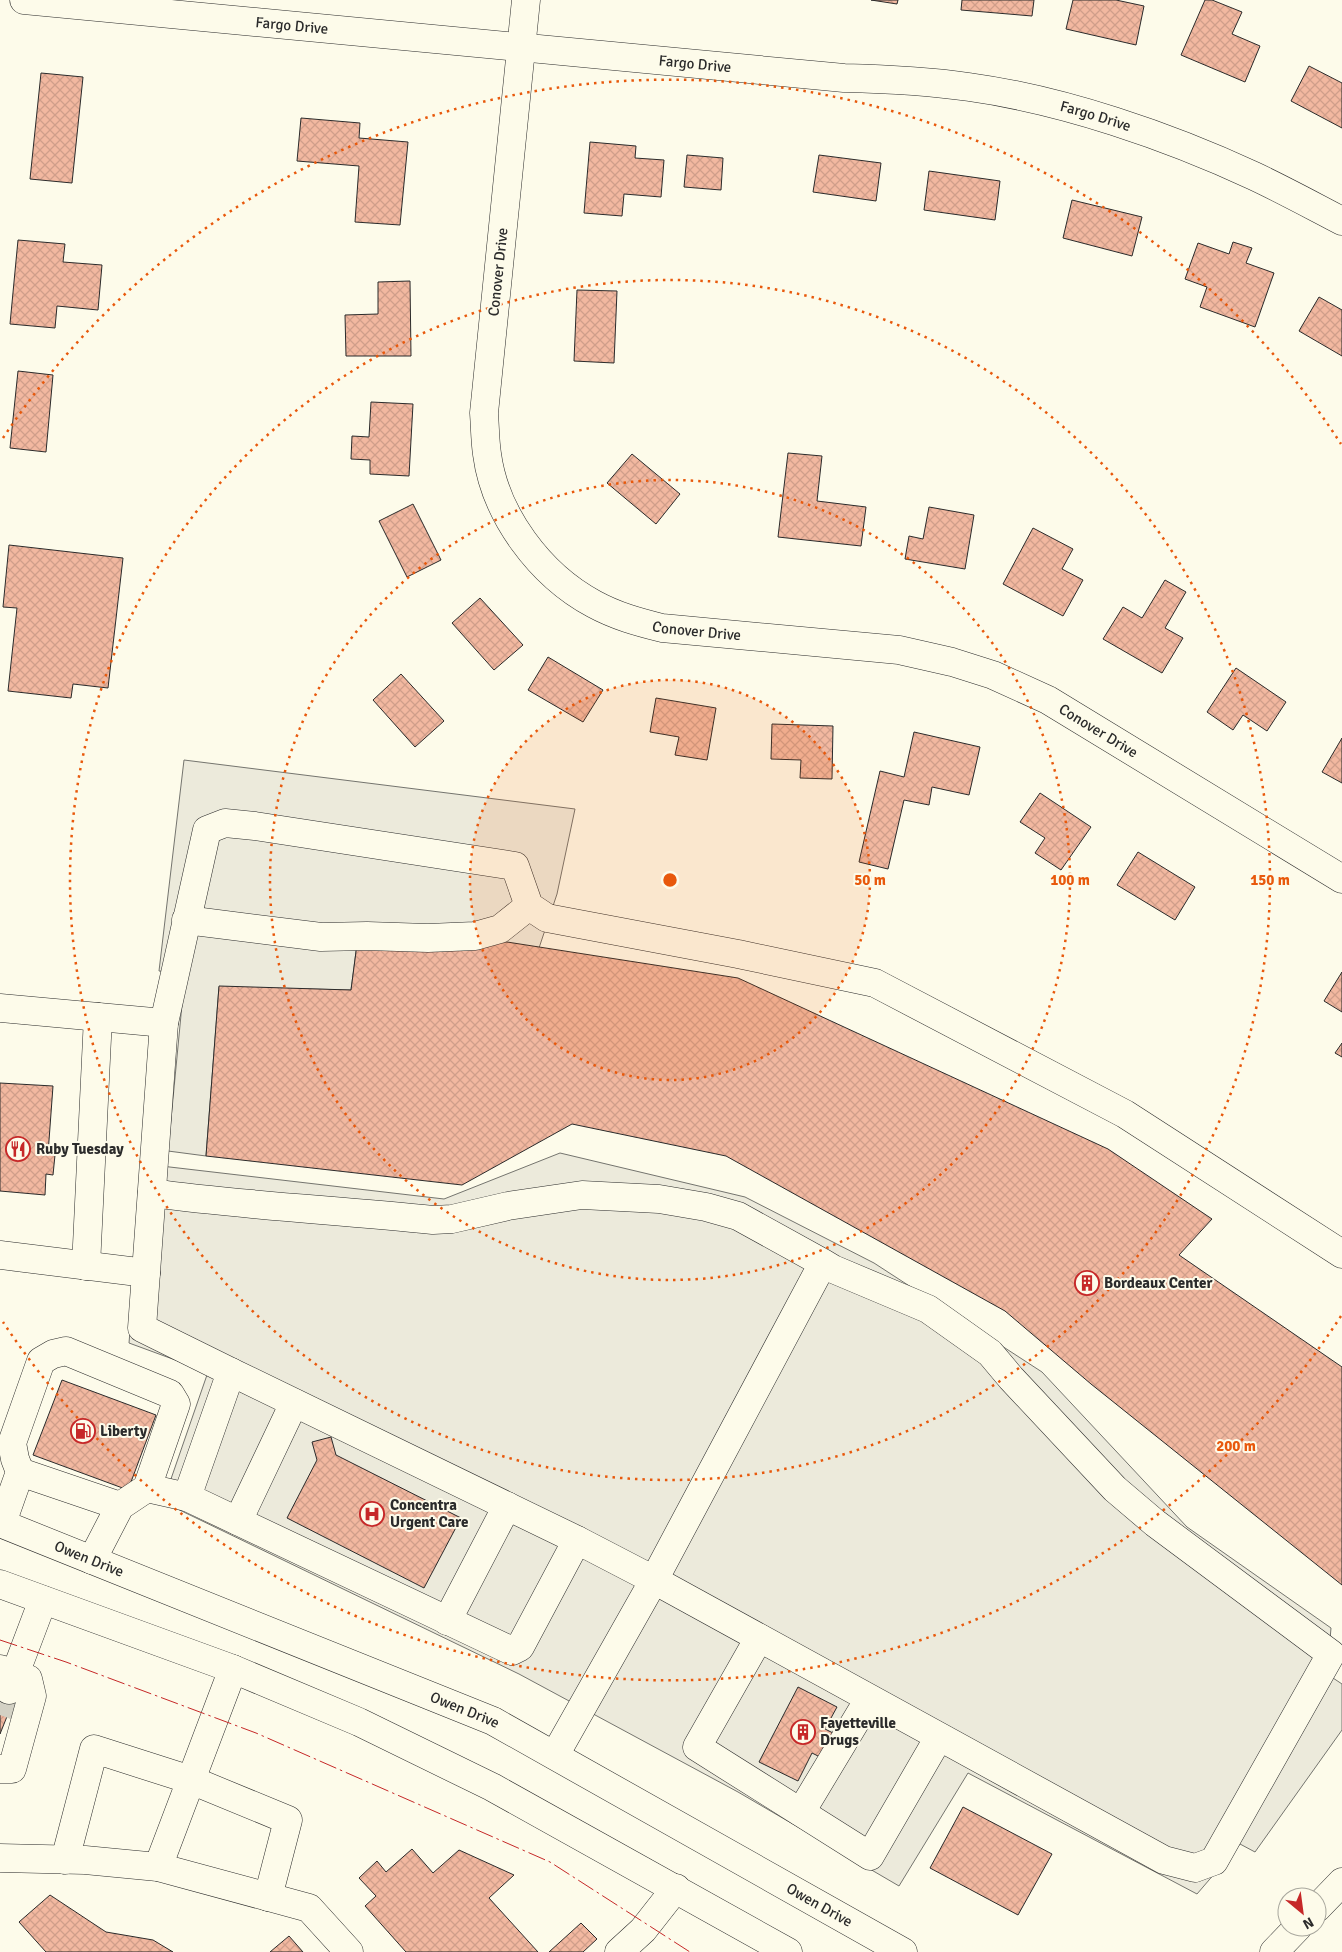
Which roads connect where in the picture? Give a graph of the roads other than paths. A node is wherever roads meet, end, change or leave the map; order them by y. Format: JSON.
{"nodes":[{"id":1,"x":24,"y":0,"type":"edge"},
{"id":2,"x":526,"y":0,"type":"edge"},
{"id":3,"x":521,"y":47,"type":"junction"},
{"id":4,"x":1342,"y":222,"type":"edge"},
{"id":5,"x":1342,"y":879,"type":"edge"},
{"id":6,"x":529,"y":906,"type":"junction"},
{"id":7,"x":186,"y":920,"type":"junction"},
{"id":8,"x":0,"y":1008,"type":"edge"},
{"id":9,"x":98,"y":1017,"type":"junction"},
{"id":10,"x":164,"y":1023,"type":"junction"},
{"id":11,"x":152,"y":1193,"type":"junction"},
{"id":12,"x":1342,"y":1254,"type":"edge"},
{"id":13,"x":0,"y":1255,"type":"edge"},
{"id":14,"x":823,"y":1263,"type":"junction"},
{"id":15,"x":86,"y":1266,"type":"junction"},
{"id":16,"x":146,"y":1273,"type":"junction"},
{"id":17,"x":231,"y":1372,"type":"junction"},
{"id":18,"x":294,"y":1403,"type":"junction"},
{"id":19,"x":20,"y":1472,"type":"junction"},
{"id":20,"x":147,"y":1488,"type":"junction"},
{"id":21,"x":187,"y":1497,"type":"junction"},
{"id":22,"x":120,"y":1506,"type":"junction"},
{"id":23,"x":507,"y":1506,"type":"junction"},
{"id":24,"x":238,"y":1521,"type":"junction"},
{"id":25,"x":1,"y":1523,"type":"edge"},
{"id":26,"x":577,"y":1540,"type":"junction"},
{"id":27,"x":92,"y":1560,"type":"junction"},
{"id":28,"x":654,"y":1580,"type":"junction"},
{"id":29,"x":0,"y":1584,"type":"edge"},
{"id":30,"x":43,"y":1600,"type":"junction"},
{"id":31,"x":447,"y":1620,"type":"junction"},
{"id":32,"x":759,"y":1638,"type":"junction"},
{"id":33,"x":1338,"y":1652,"type":"edge"},
{"id":34,"x":233,"y":1669,"type":"junction"},
{"id":35,"x":8,"y":1678,"type":"edge"},
{"id":36,"x":869,"y":1699,"type":"junction"},
{"id":37,"x":939,"y":1737,"type":"junction"},
{"id":38,"x":555,"y":1755,"type":"junction"},
{"id":39,"x":0,"y":1769,"type":"edge"},
{"id":40,"x":191,"y":1780,"type":"junction"},
{"id":41,"x":801,"y":1812,"type":"junction"},
{"id":42,"x":0,"y":1858,"type":"edge"},
{"id":43,"x":66,"y":1860,"type":"junction"},
{"id":44,"x":158,"y":1867,"type":"junction"},
{"id":45,"x":676,"y":1888,"type":"junction"},
{"id":46,"x":1340,"y":1888,"type":"edge"},
{"id":47,"x":268,"y":1897,"type":"junction"},
{"id":48,"x":1327,"y":1899,"type":"edge"},
{"id":49,"x":1288,"y":1937,"type":"edge"},
{"id":50,"x":786,"y":1951,"type":"edge"},
{"id":51,"x":348,"y":1952,"type":"edge"},
{"id":52,"x":618,"y":1952,"type":"edge"},
{"id":53,"x":903,"y":1952,"type":"edge"},
{"id":54,"x":1274,"y":1952,"type":"edge"}],
"edges":[{"from":1,"to":3,"type":"main road","name":"Fargo Drive"},
{"from":2,"to":3,"type":"main road","name":"Conover Drive"},
{"from":3,"to":4,"type":"main road","name":"Fargo Drive"},
{"from":3,"to":5,"type":"main road","name":"Conover Drive"},
{"from":6,"to":7,"type":"main road"},
{"from":6,"to":7,"type":"main road"},
{"from":6,"to":12,"type":"main road"},
{"from":7,"to":10,"type":"main road"},
{"from":8,"to":9,"type":"main road"},
{"from":9,"to":10,"type":"main road"},
{"from":9,"to":15,"type":"main road"},
{"from":10,"to":11,"type":"main road"},
{"from":11,"to":14,"type":"main road"},
{"from":11,"to":16,"type":"main road"},
{"from":13,"to":15,"type":"main road"},
{"from":14,"to":28,"type":"main road"},
{"from":14,"to":33,"type":"main road"},
{"from":15,"to":16,"type":"main road"},
{"from":16,"to":17,"type":"main road"},
{"from":17,"to":18,"type":"main road"},
{"from":17,"to":21,"type":"main road"},
{"from":18,"to":23,"type":"main road"},
{"from":18,"to":24,"type":"main road"},
{"from":19,"to":20,"type":"main road"},
{"from":19,"to":22,"type":"main road"},
{"from":19,"to":25,"type":"main road"},
{"from":20,"to":21,"type":"main road"},
{"from":20,"to":22,"type":"main road"},
{"from":21,"to":24,"type":"main road"},
{"from":22,"to":27,"type":"main road"},
{"from":23,"to":26,"type":"main road"},
{"from":23,"to":31,"type":"main road"},
{"from":24,"to":31,"type":"main road"},
{"from":25,"to":27,"type":"main road","name":"Owen Drive"},
{"from":26,"to":28,"type":"main road"},
{"from":26,"to":31,"type":"main road"},
{"from":27,"to":38,"type":"main road","name":"Owen Drive"},
{"from":28,"to":32,"type":"main road"},
{"from":28,"to":38,"type":"main road"},
{"from":29,"to":30,"type":"main road"},
{"from":30,"to":34,"type":"main road"},
{"from":30,"to":35,"type":"main road"},
{"from":32,"to":36,"type":"main road"},
{"from":32,"to":41,"type":"main road"},
{"from":33,"to":37,"type":"main road"},
{"from":34,"to":40,"type":"main road"},
{"from":34,"to":45,"type":"main road"},
{"from":35,"to":39,"type":"main road"},
{"from":36,"to":37,"type":"main road"},
{"from":36,"to":41,"type":"main road"},
{"from":37,"to":41,"type":"main road"},
{"from":38,"to":53,"type":"main road","name":"Owen Drive"},
{"from":40,"to":43,"type":"main road"},
{"from":40,"to":44,"type":"main road"},
{"from":40,"to":47,"type":"main road"},
{"from":42,"to":43,"type":"main road"},
{"from":43,"to":44,"type":"main road"},
{"from":44,"to":47,"type":"main road"},
{"from":45,"to":50,"type":"main road"},
{"from":45,"to":52,"type":"main road"},
{"from":46,"to":48,"type":"main road"},
{"from":47,"to":51,"type":"main road"},
{"from":49,"to":54,"type":"main road"}]}
